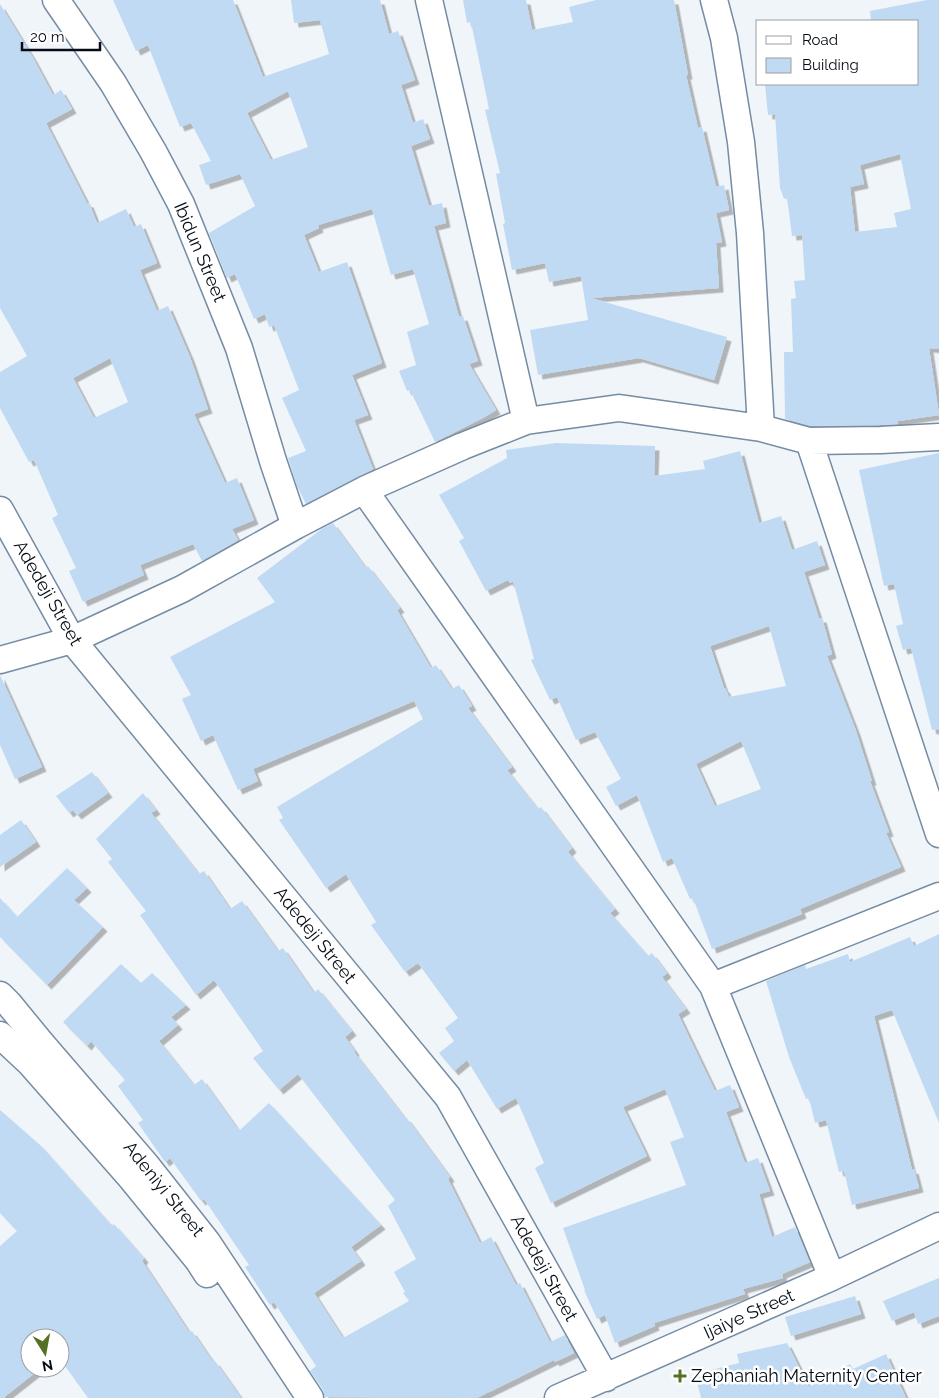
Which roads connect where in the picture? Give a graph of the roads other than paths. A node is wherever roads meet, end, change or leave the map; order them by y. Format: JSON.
{"nodes":[{"id":1,"x":56,"y":0,"type":"edge"},
{"id":2,"x":429,"y":0,"type":"edge"},
{"id":3,"x":714,"y":0,"type":"edge"},
{"id":4,"x":526,"y":421,"type":"junction"},
{"id":5,"x":761,"y":428,"type":"junction"},
{"id":6,"x":939,"y":437,"type":"edge"},
{"id":7,"x":808,"y":441,"type":"junction"},
{"id":8,"x":364,"y":490,"type":"junction"},
{"id":9,"x":0,"y":510,"type":"edge"},
{"id":10,"x":295,"y":526,"type":"junction"},
{"id":11,"x":72,"y":640,"type":"junction"},
{"id":12,"x":0,"y":660,"type":"edge"},
{"id":13,"x":939,"y":834,"type":"edge"},
{"id":14,"x":939,"y":896,"type":"edge"},
{"id":15,"x":713,"y":986,"type":"junction"},
{"id":16,"x":0,"y":995,"type":"edge"},
{"id":17,"x":0,"y":1035,"type":"edge"},
{"id":18,"x":939,"y":1226,"type":"edge"},
{"id":19,"x":832,"y":1276,"type":"junction"},
{"id":20,"x":606,"y":1378,"type":"junction"},
{"id":21,"x":291,"y":1398,"type":"edge"},
{"id":22,"x":310,"y":1398,"type":"edge"},
{"id":23,"x":558,"y":1398,"type":"edge"}],
"edges":[{"from":1,"to":10,"type":"street","name":"Ibidun Street"},
{"from":2,"to":4,"type":"street"},
{"from":3,"to":5,"type":"street"},
{"from":4,"to":5,"type":"street"},
{"from":4,"to":8,"type":"street"},
{"from":5,"to":7,"type":"street"},
{"from":6,"to":7,"type":"street"},
{"from":7,"to":13,"type":"street"},
{"from":8,"to":10,"type":"street"},
{"from":8,"to":15,"type":"street"},
{"from":9,"to":11,"type":"street","name":"Adedeji Street"},
{"from":10,"to":11,"type":"street"},
{"from":11,"to":12,"type":"street"},
{"from":11,"to":20,"type":"street","name":"Adedeji Street"},
{"from":14,"to":15,"type":"street"},
{"from":15,"to":19,"type":"street"},
{"from":16,"to":22,"type":"street","name":"Adeniyi Street"},
{"from":17,"to":21,"type":"street","name":"Adeniyi Street"},
{"from":18,"to":19,"type":"street","name":"Ijaiye Street"},
{"from":19,"to":20,"type":"street","name":"Ijaiye Street"},
{"from":20,"to":23,"type":"street","name":"Ijaiye Street"}]}
